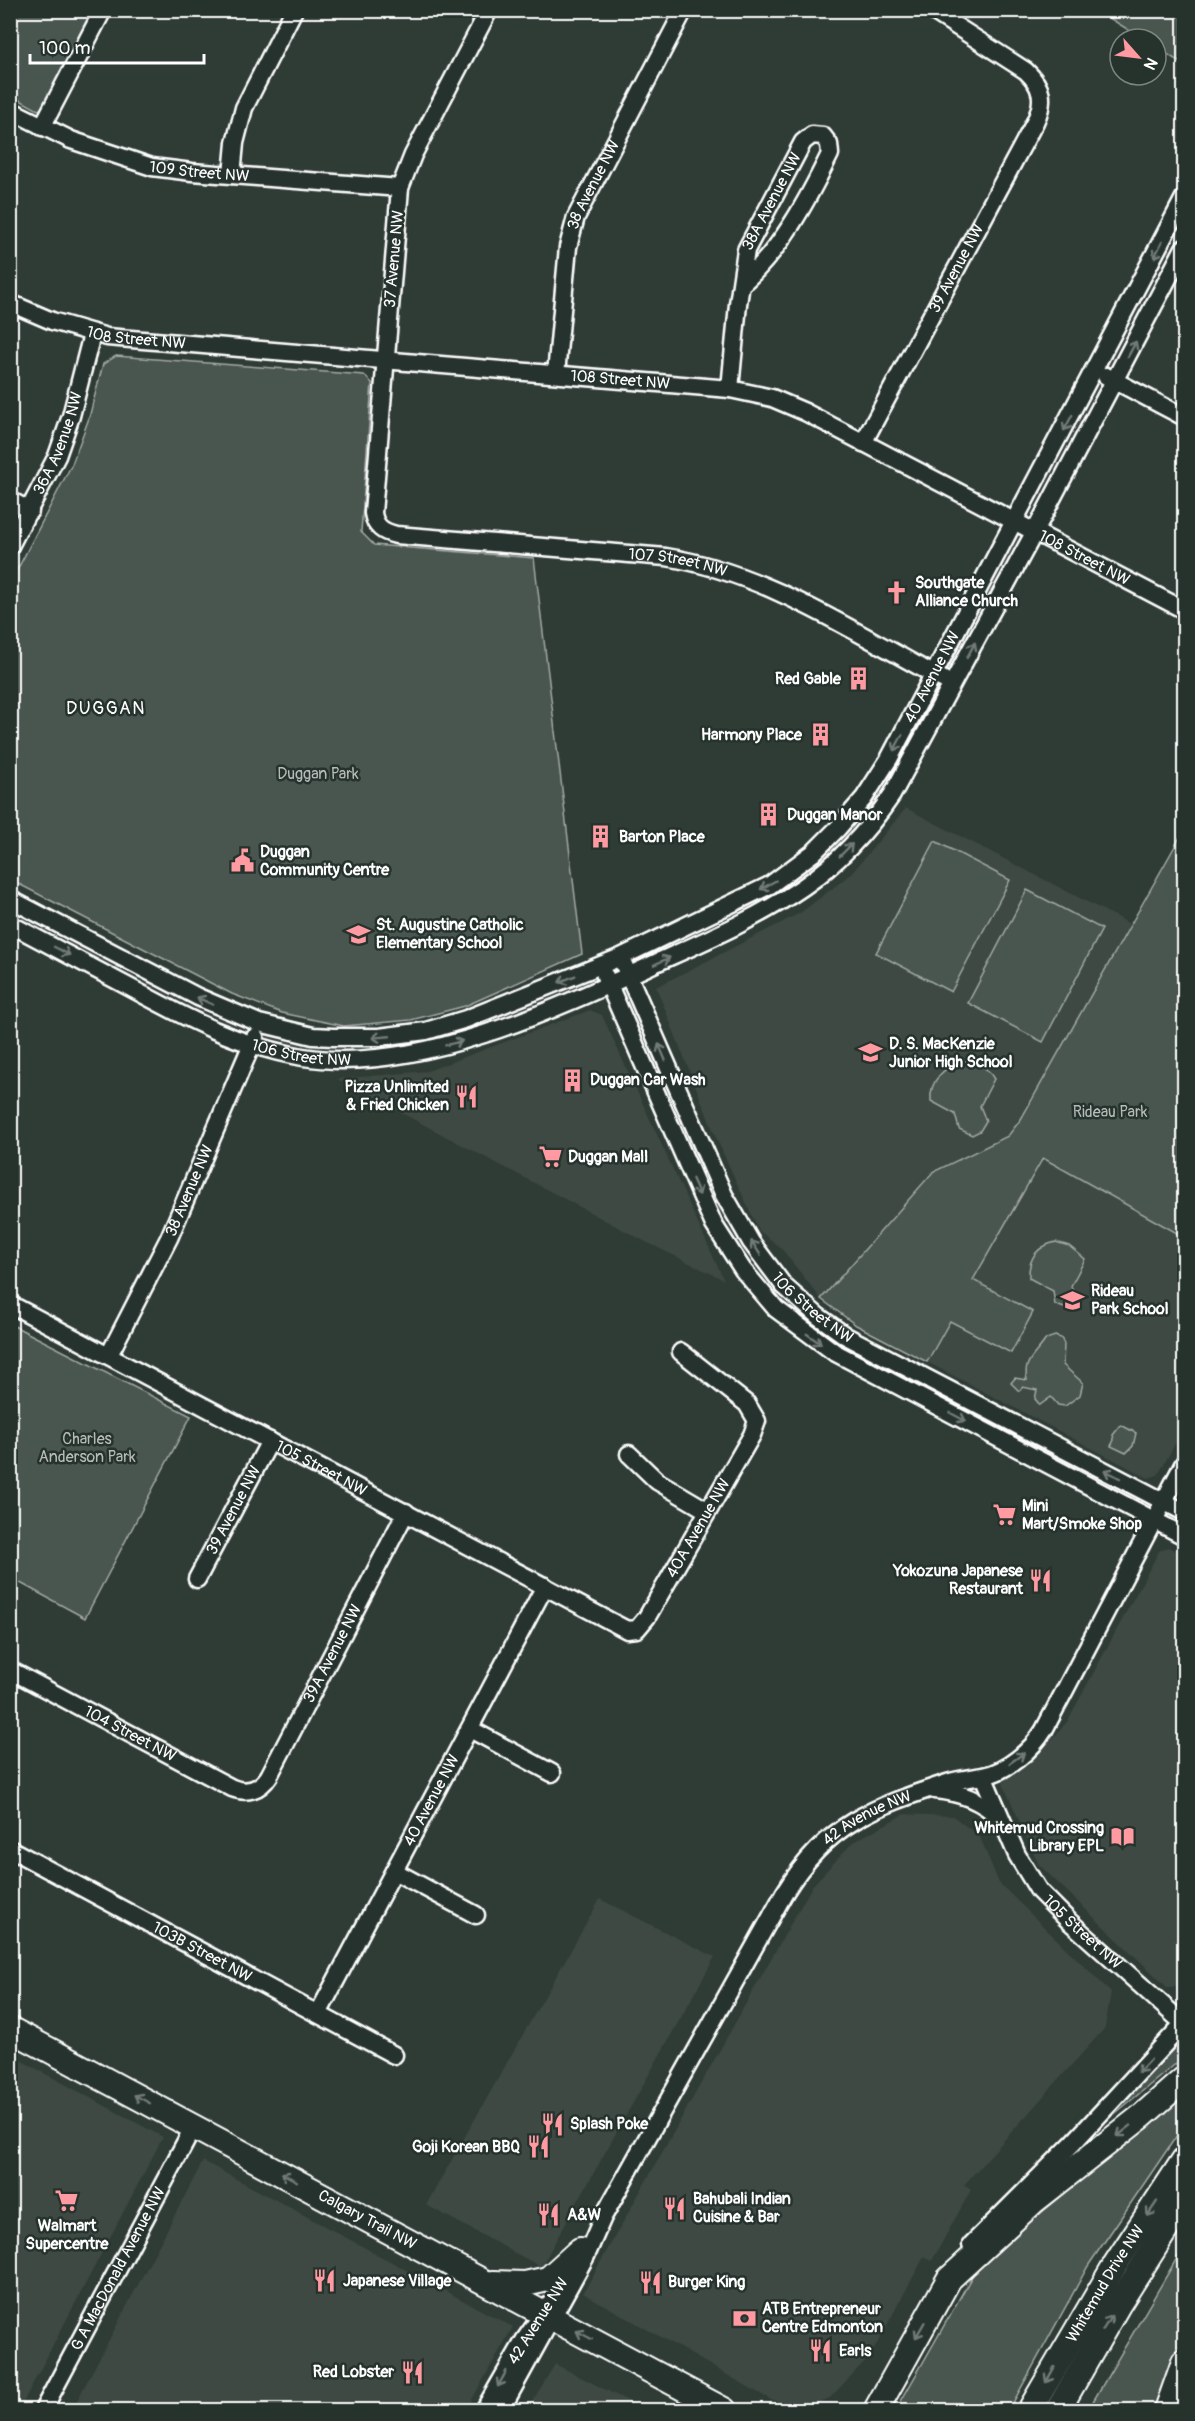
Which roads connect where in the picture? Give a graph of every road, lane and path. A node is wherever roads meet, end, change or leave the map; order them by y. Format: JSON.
{"nodes":[{"id":1,"x":103,"y":10,"type":"edge"},
{"id":2,"x":294,"y":10,"type":"edge"},
{"id":3,"x":489,"y":10,"type":"edge"},
{"id":4,"x":684,"y":10,"type":"edge"},
{"id":5,"x":930,"y":10,"type":"edge"},
{"id":6,"x":10,"y":110,"type":"edge"},
{"id":7,"x":42,"y":127,"type":"junction"},
{"id":8,"x":232,"y":175,"type":"junction"},
{"id":9,"x":400,"y":188,"type":"junction"},
{"id":10,"x":1185,"y":198,"type":"edge"},
{"id":11,"x":1185,"y":248,"type":"edge"},
{"id":12,"x":743,"y":283,"type":"junction"},
{"id":13,"x":10,"y":303,"type":"edge"},
{"id":14,"x":92,"y":334,"type":"junction"},
{"id":15,"x":386,"y":361,"type":"junction"},
{"id":16,"x":1095,"y":371,"type":"junction"},
{"id":17,"x":556,"y":374,"type":"junction"},
{"id":18,"x":1115,"y":381,"type":"junction"},
{"id":19,"x":730,"y":389,"type":"junction"},
{"id":20,"x":1185,"y":417,"type":"edge"},
{"id":21,"x":863,"y":443,"type":"junction"},
{"id":22,"x":10,"y":501,"type":"edge"},
{"id":23,"x":30,"y":511,"type":"junction"},
{"id":24,"x":1015,"y":523,"type":"junction"},
{"id":25,"x":378,"y":528,"type":"joint"},
{"id":26,"x":1035,"y":533,"type":"junction"},
{"id":27,"x":10,"y":546,"type":"edge"},
{"id":28,"x":1185,"y":610,"type":"edge"},
{"id":29,"x":934,"y":675,"type":"junction"},
{"id":30,"x":953,"y":684,"type":"junction"},
{"id":31,"x":10,"y":899,"type":"edge"},
{"id":32,"x":10,"y":924,"type":"edge"},
{"id":33,"x":621,"y":957,"type":"junction"},
{"id":34,"x":601,"y":966,"type":"junction"},
{"id":35,"x":629,"y":976,"type":"junction"},
{"id":36,"x":608,"y":984,"type":"junction"},
{"id":37,"x":259,"y":1023,"type":"junction"},
{"id":38,"x":252,"y":1046,"type":"junction"},
{"id":39,"x":10,"y":1304,"type":"edge"},
{"id":40,"x":681,"y":1352,"type":"dead end"},
{"id":41,"x":109,"y":1355,"type":"junction"},
{"id":42,"x":270,"y":1441,"type":"junction"},
{"id":43,"x":629,"y":1454,"type":"dead end"},
{"id":44,"x":1185,"y":1463,"type":"edge"},
{"id":45,"x":1164,"y":1501,"type":"junction"},
{"id":46,"x":708,"y":1511,"type":"junction"},
{"id":47,"x":406,"y":1512,"type":"junction"},
{"id":48,"x":1185,"y":1512,"type":"edge"},
{"id":49,"x":1154,"y":1520,"type":"junction"},
{"id":50,"x":1185,"y":1536,"type":"edge"},
{"id":51,"x":197,"y":1579,"type":"dead end"},
{"id":52,"x":545,"y":1586,"type":"junction"},
{"id":53,"x":633,"y":1630,"type":"joint"},
{"id":54,"x":10,"y":1670,"type":"edge"},
{"id":55,"x":470,"y":1728,"type":"junction"},
{"id":56,"x":552,"y":1773,"type":"dead end"},
{"id":57,"x":982,"y":1776,"type":"junction"},
{"id":58,"x":253,"y":1790,"type":"joint"},
{"id":59,"x":927,"y":1790,"type":"junction"},
{"id":60,"x":1002,"y":1821,"type":"junction"},
{"id":61,"x":10,"y":1849,"type":"edge"},
{"id":62,"x":394,"y":1871,"type":"junction"},
{"id":63,"x":476,"y":1915,"type":"dead end"},
{"id":64,"x":318,"y":2014,"type":"junction"},
{"id":65,"x":1184,"y":2024,"type":"edge"},
{"id":66,"x":10,"y":2029,"type":"edge"},
{"id":67,"x":394,"y":2055,"type":"dead end"},
{"id":68,"x":1185,"y":2079,"type":"edge"},
{"id":69,"x":194,"y":2126,"type":"junction"},
{"id":70,"x":1185,"y":2160,"type":"edge"},
{"id":71,"x":1185,"y":2200,"type":"edge"},
{"id":72,"x":587,"y":2242,"type":"junction"},
{"id":73,"x":949,"y":2279,"type":"junction"},
{"id":74,"x":486,"y":2282,"type":"junction"},
{"id":75,"x":548,"y":2315,"type":"junction"},
{"id":76,"x":1185,"y":2362,"type":"edge"},
{"id":77,"x":891,"y":2382,"type":"junction"},
{"id":78,"x":43,"y":2410,"type":"edge"},
{"id":79,"x":484,"y":2410,"type":"edge"},
{"id":80,"x":501,"y":2410,"type":"edge"},
{"id":81,"x":724,"y":2410,"type":"edge"},
{"id":82,"x":859,"y":2410,"type":"edge"},
{"id":83,"x":876,"y":2410,"type":"edge"},
{"id":84,"x":1030,"y":2410,"type":"edge"},
{"id":85,"x":1058,"y":2410,"type":"edge"},
{"id":86,"x":1167,"y":2410,"type":"edge"}],
"edges":[{"from":1,"to":7,"type":"street"},
{"from":2,"to":8,"type":"street"},
{"from":3,"to":9,"type":"street","name":"37 Avenue NW"},
{"from":4,"to":17,"type":"street","name":"38 Avenue NW"},
{"from":5,"to":21,"type":"street","name":"39 Avenue NW"},
{"from":6,"to":7,"type":"street","name":"109 Street NW"},
{"from":7,"to":8,"type":"street","name":"109 Street NW"},
{"from":8,"to":9,"type":"street","name":"109 Street NW"},
{"from":9,"to":15,"type":"street","name":"37 Avenue NW"},
{"from":10,"to":16,"type":"street","name":"40 Avenue NW","one_way":true},
{"from":18,"to":11,"type":"street","name":"40 Avenue NW","one_way":true},
{"from":12,"to":12,"type":"street","name":"38A Avenue NW"},
{"from":12,"to":19,"type":"street","name":"38A Avenue NW"},
{"from":13,"to":14,"type":"street","name":"108 Street NW"},
{"from":14,"to":15,"type":"street","name":"108 Street NW"},
{"from":14,"to":23,"type":"street","name":"36A Avenue NW"},
{"from":15,"to":17,"type":"street","name":"108 Street NW"},
{"from":15,"to":25,"type":"street","name":"37 Avenue NW"},
{"from":16,"to":18,"type":"street"},
{"from":16,"to":24,"type":"street","name":"40 Avenue NW","one_way":true},
{"from":17,"to":19,"type":"street","name":"108 Street NW"},
{"from":18,"to":20,"type":"street"},
{"from":18,"to":26,"type":"street","name":"40 Avenue NW"},
{"from":19,"to":21,"type":"street","name":"108 Street NW"},
{"from":21,"to":24,"type":"street","name":"108 Street NW"},
{"from":22,"to":23,"type":"street"},
{"from":23,"to":27,"type":"street","name":"36A Avenue NW"},
{"from":24,"to":26,"type":"street","name":"108 Street NW"},
{"from":24,"to":29,"type":"street","name":"40 Avenue NW"},
{"from":25,"to":29,"type":"street","name":"107 Street NW"},
{"from":26,"to":28,"type":"street","name":"108 Street NW"},
{"from":30,"to":26,"type":"street","name":"40 Avenue NW","one_way":true},
{"from":29,"to":30,"type":"street","name":"107 Street NW"},
{"from":29,"to":33,"type":"street","name":"40 Avenue NW","one_way":true},
{"from":35,"to":30,"type":"street","name":"40 Avenue NW","one_way":true},
{"from":37,"to":31,"type":"street","name":"106 Street NW","one_way":true},
{"from":32,"to":38,"type":"street","name":"106 Street NW","one_way":true},
{"from":33,"to":34,"type":"street","name":"106 Street NW"},
{"from":33,"to":35,"type":"street","name":"106 Street NW"},
{"from":34,"to":36,"type":"street","name":"106 Street NW"},
{"from":34,"to":37,"type":"street","name":"106 Street NW","one_way":true},
{"from":35,"to":36,"type":"street","name":"40 Avenue NW"},
{"from":45,"to":35,"type":"street","name":"106 Street NW","one_way":true},
{"from":38,"to":36,"type":"street","name":"106 Street NW","one_way":true},
{"from":36,"to":49,"type":"street","name":"106 Street NW","one_way":true},
{"from":37,"to":38,"type":"street","name":"38 Avenue NW"},
{"from":38,"to":41,"type":"street","name":"38 Avenue NW"},
{"from":39,"to":41,"type":"street","name":"105 Street NW"},
{"from":40,"to":46,"type":"street","name":"40A Avenue NW"},
{"from":41,"to":42,"type":"street","name":"105 Street NW"},
{"from":42,"to":47,"type":"street","name":"105 Street NW"},
{"from":42,"to":51,"type":"street","name":"39 Avenue NW"},
{"from":43,"to":46,"type":"street"},
{"from":44,"to":45,"type":"street","name":"42 Avenue NW"},
{"from":45,"to":48,"type":"street","name":"106 Street NW"},
{"from":45,"to":49,"type":"street","name":"42 Avenue NW"},
{"from":46,"to":53,"type":"street","name":"40A Avenue NW"},
{"from":47,"to":52,"type":"street","name":"105 Street NW"},
{"from":47,"to":58,"type":"street","name":"39A Avenue NW"},
{"from":49,"to":50,"type":"street","name":"106 Street NW"},
{"from":57,"to":49,"type":"street","name":"42 Avenue NW","one_way":true},
{"from":52,"to":53,"type":"street","name":"105 Street NW"},
{"from":52,"to":55,"type":"street","name":"40 Avenue NW"},
{"from":54,"to":58,"type":"street","name":"104 Street NW"},
{"from":55,"to":56,"type":"street"},
{"from":55,"to":62,"type":"street","name":"40 Avenue NW"},
{"from":57,"to":59,"type":"street","name":"42 Avenue NW"},
{"from":57,"to":60,"type":"street","name":"105 Street NW"},
{"from":59,"to":60,"type":"street","name":"105 Street NW"},
{"from":59,"to":72,"type":"street","name":"42 Avenue NW"},
{"from":60,"to":65,"type":"street","name":"105 Street NW"},
{"from":61,"to":64,"type":"street","name":"103B Street NW"},
{"from":62,"to":63,"type":"street"},
{"from":62,"to":64,"type":"street","name":"40 Avenue NW"},
{"from":64,"to":67,"type":"street","name":"103B Street NW"},
{"from":65,"to":73,"type":"street","one_way":true},
{"from":69,"to":66,"type":"highway","name":"Calgary Trail NW","one_way":true},
{"from":68,"to":73,"type":"highway","one_way":true},
{"from":74,"to":69,"type":"highway","name":"Calgary Trail NW","one_way":true},
{"from":69,"to":78,"type":"street","name":"G A MacDonald Avenue NW"},
{"from":70,"to":84,"type":"highway","name":"Whitemud Drive NW","one_way":true},
{"from":85,"to":71,"type":"highway","name":"Whitemud Drive NW","one_way":true},
{"from":72,"to":74,"type":"highway"},
{"from":72,"to":75,"type":"street","name":"42 Avenue NW"},
{"from":73,"to":77,"type":"highway","one_way":true},
{"from":74,"to":75,"type":"highway","name":"Calgary Trail NW"},
{"from":75,"to":79,"type":"street","name":"42 Avenue NW","one_way":true},
{"from":75,"to":80,"type":"street","name":"42 Avenue NW"},
{"from":81,"to":75,"type":"highway","name":"Calgary Trail NW","one_way":true},
{"from":76,"to":86,"type":"highway"},
{"from":77,"to":82,"type":"highway"},
{"from":77,"to":83,"type":"highway"}]}
